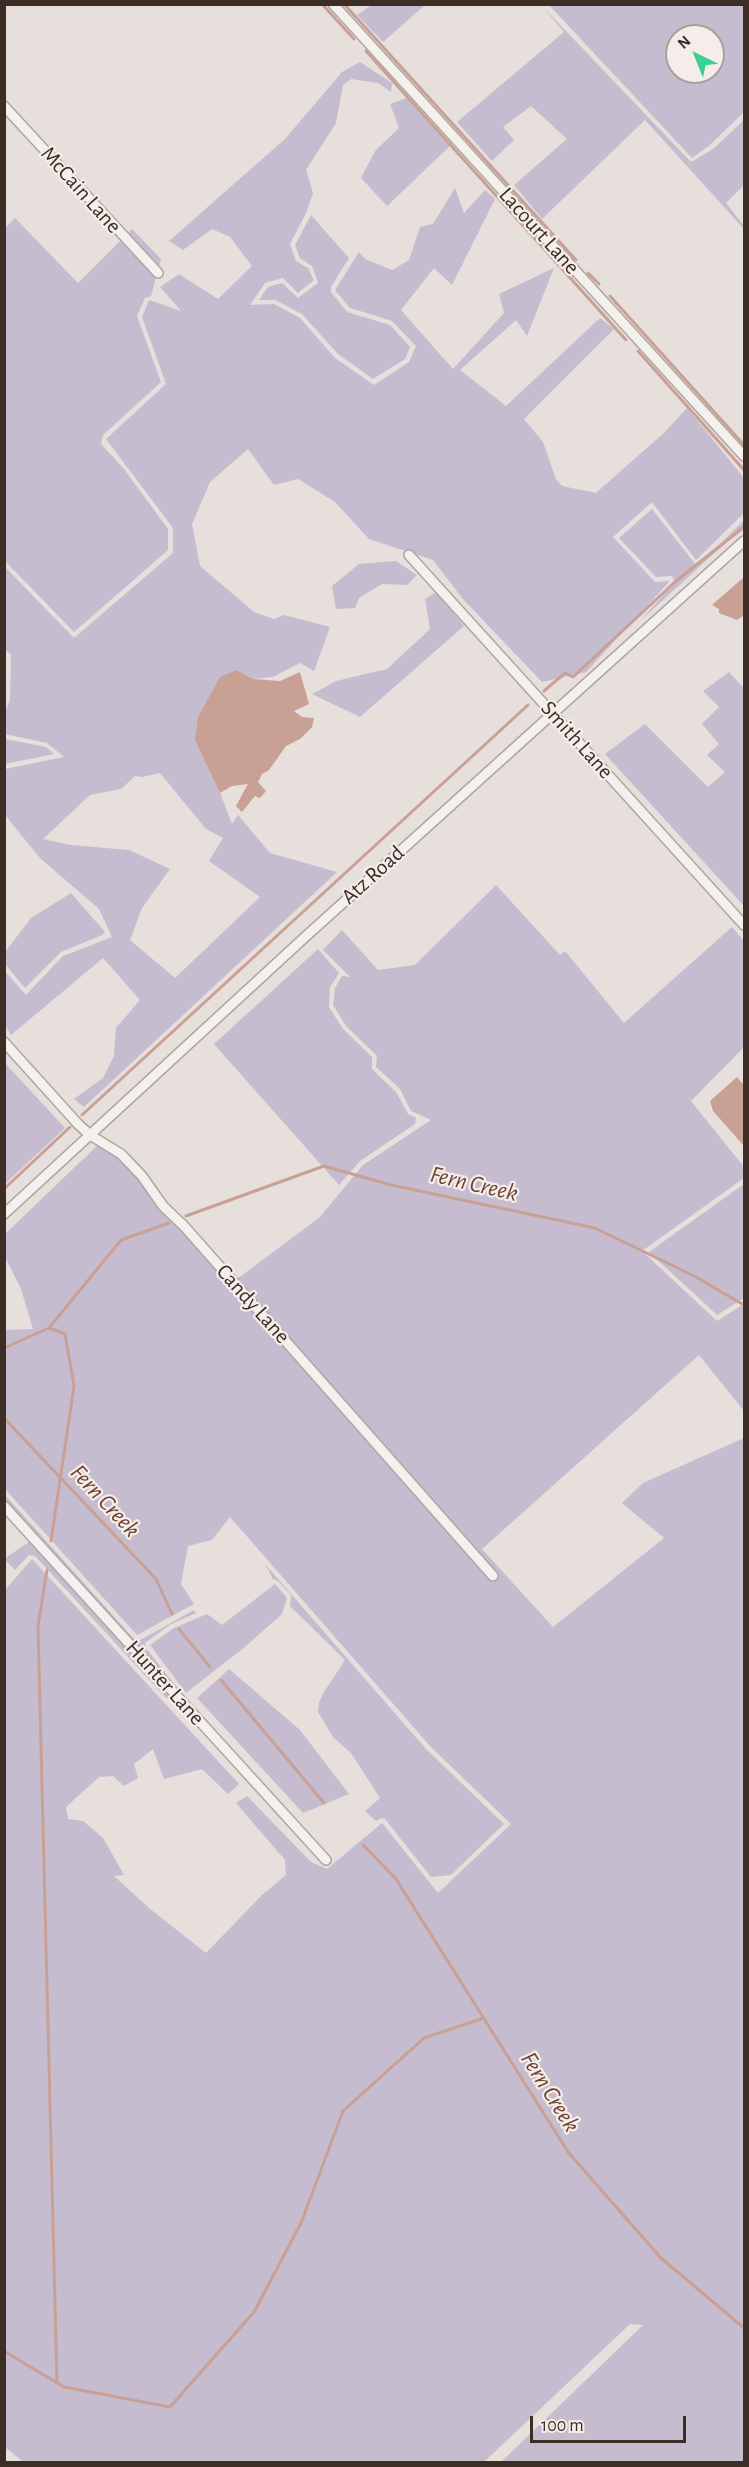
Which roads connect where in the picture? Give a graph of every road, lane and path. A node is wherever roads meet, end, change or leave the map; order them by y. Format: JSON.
{"nodes":[{"id":1,"x":333,"y":4,"type":"edge"},
{"id":2,"x":4,"y":106,"type":"edge"},
{"id":3,"x":158,"y":273,"type":"dead end"},
{"id":4,"x":744,"y":456,"type":"edge"},
{"id":5,"x":744,"y":541,"type":"edge"},
{"id":6,"x":409,"y":555,"type":"dead end"},
{"id":7,"x":553,"y":713,"type":"junction"},
{"id":8,"x":744,"y":925,"type":"edge"},
{"id":9,"x":4,"y":1042,"type":"edge"},
{"id":10,"x":90,"y":1135,"type":"junction"},
{"id":11,"x":4,"y":1214,"type":"edge"},
{"id":12,"x":4,"y":1506,"type":"edge"},
{"id":13,"x":493,"y":1576,"type":"dead end"},
{"id":14,"x":326,"y":1860,"type":"dead end"}],
"edges":[{"from":1,"to":4,"type":"street","name":"Lacourt Lane"},
{"from":2,"to":3,"type":"street","name":"McCain Lane"},
{"from":5,"to":7,"type":"street","name":"Atz Road"},
{"from":6,"to":7,"type":"street","name":"Smith Lane"},
{"from":7,"to":8,"type":"street","name":"Smith Lane"},
{"from":7,"to":10,"type":"street","name":"Atz Road"},
{"from":9,"to":10,"type":"street","name":"Candy Lane"},
{"from":10,"to":11,"type":"street","name":"Atz Road"},
{"from":10,"to":13,"type":"street","name":"Candy Lane"},
{"from":12,"to":14,"type":"street","name":"Hunter Lane"}]}
